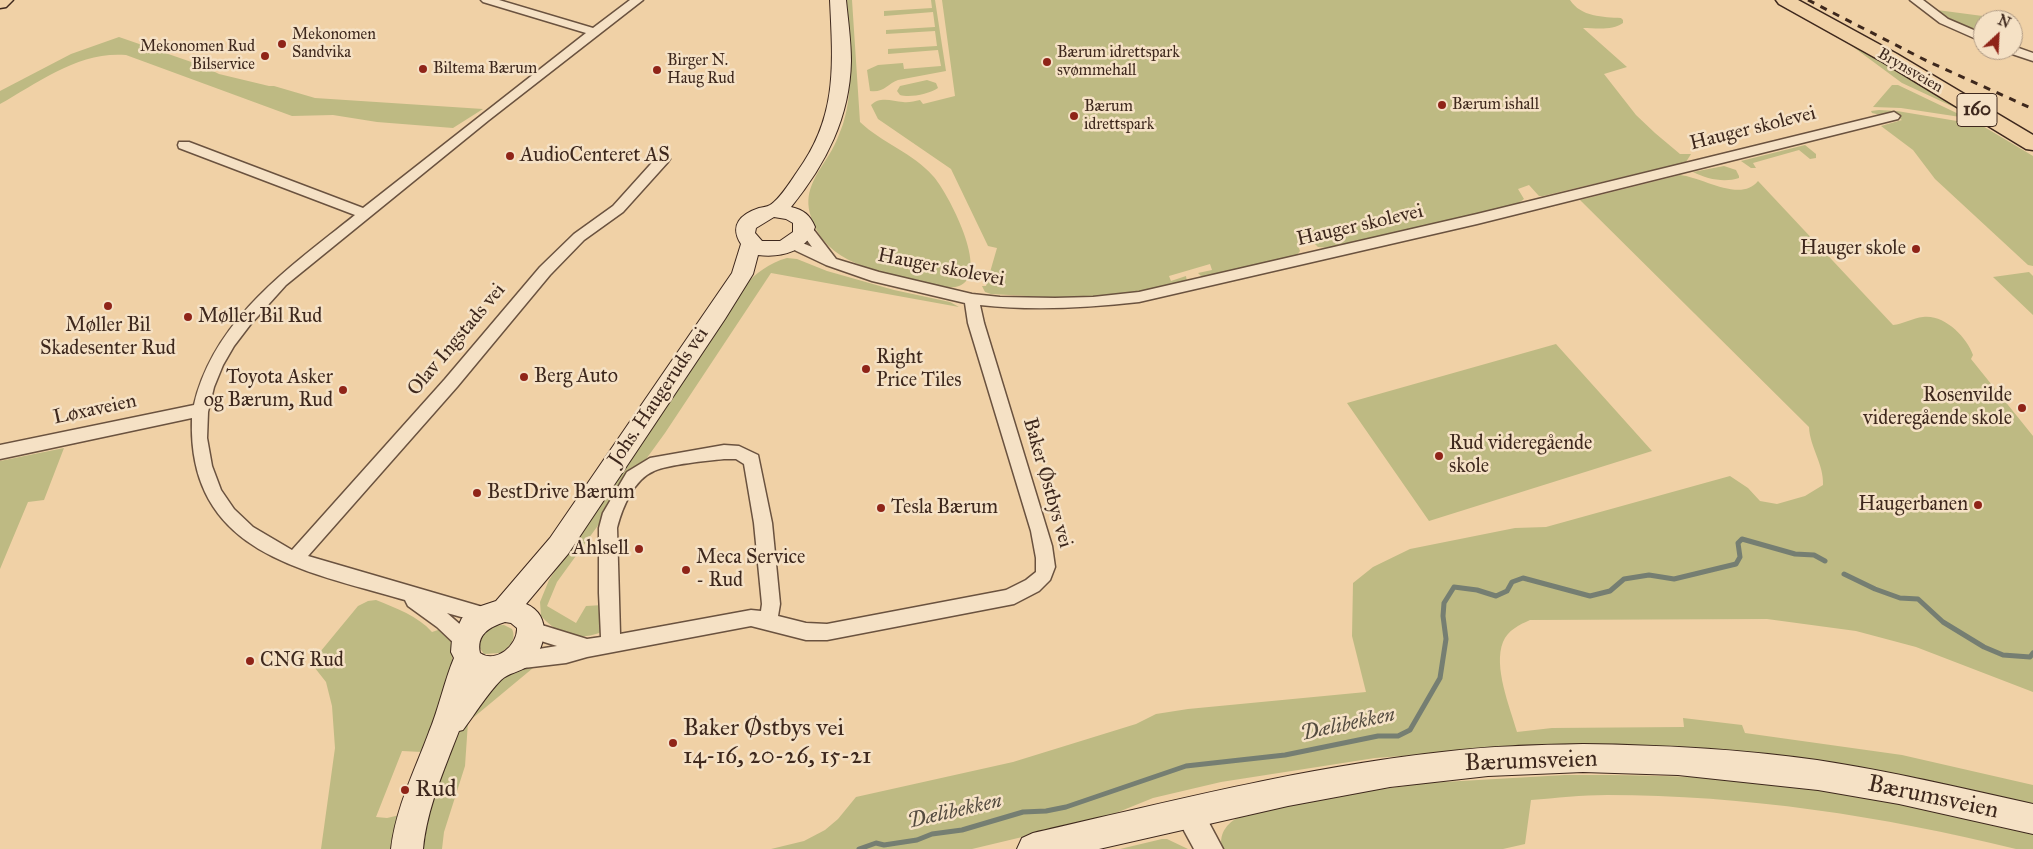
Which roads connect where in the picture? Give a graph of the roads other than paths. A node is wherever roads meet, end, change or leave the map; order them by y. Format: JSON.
{"nodes":[{"id":1,"x":4,"y":0,"type":"edge"},
{"id":2,"x":487,"y":0,"type":"edge"},
{"id":3,"x":637,"y":0,"type":"edge"},
{"id":4,"x":838,"y":0,"type":"edge"},
{"id":5,"x":1785,"y":0,"type":"edge"},
{"id":6,"x":1916,"y":0,"type":"edge"},
{"id":7,"x":0,"y":3,"type":"edge"},
{"id":8,"x":594,"y":32,"type":"junction"},
{"id":9,"x":1973,"y":33,"type":"edge"},
{"id":10,"x":1894,"y":116,"type":"dead end"},
{"id":11,"x":2033,"y":144,"type":"edge"},
{"id":12,"x":184,"y":145,"type":"dead end"},
{"id":13,"x":663,"y":159,"type":"dead end"},
{"id":14,"x":799,"y":185,"type":"junction"},
{"id":15,"x":777,"y":210,"type":"junction"},
{"id":16,"x":364,"y":213,"type":"junction"},
{"id":17,"x":793,"y":234,"type":"junction"},
{"id":18,"x":751,"y":244,"type":"junction"},
{"id":19,"x":742,"y":274,"type":"junction"},
{"id":20,"x":972,"y":299,"type":"junction"},
{"id":21,"x":199,"y":410,"type":"junction"},
{"id":22,"x":0,"y":452,"type":"edge"},
{"id":23,"x":295,"y":559,"type":"junction"},
{"id":24,"x":406,"y":594,"type":"junction"},
{"id":25,"x":512,"y":618,"type":"junction"},
{"id":26,"x":768,"y":620,"type":"junction"},
{"id":27,"x":611,"y":644,"type":"junction"},
{"id":28,"x":587,"y":648,"type":"junction"},
{"id":29,"x":465,"y":650,"type":"junction"},
{"id":30,"x":504,"y":664,"type":"junction"},
{"id":31,"x":445,"y":729,"type":"junction"},
{"id":32,"x":1189,"y":814,"type":"junction"},
{"id":33,"x":2033,"y":820,"type":"edge"},
{"id":34,"x":406,"y":844,"type":"edge"},
{"id":35,"x":1033,"y":849,"type":"edge"},
{"id":36,"x":1209,"y":849,"type":"edge"}],
"edges":[{"from":1,"to":7,"type":"main road"},
{"from":2,"to":8,"type":"street"},
{"from":3,"to":8,"type":"street"},
{"from":4,"to":14,"type":"main road"},
{"from":5,"to":11,"type":"main road","name":"Brynsveien","number":"160"},
{"from":6,"to":9,"type":"street"},
{"from":8,"to":16,"type":"street"},
{"from":10,"to":20,"type":"street","name":"Hauger skolevei"},
{"from":12,"to":16,"type":"street"},
{"from":13,"to":23,"type":"street","name":"Olav Ingstads vei"},
{"from":14,"to":15,"type":"main road"},
{"from":14,"to":17,"type":"main road"},
{"from":15,"to":17,"type":"main road"},
{"from":15,"to":18,"type":"main road"},
{"from":16,"to":21,"type":"street"},
{"from":17,"to":18,"type":"main road"},
{"from":17,"to":19,"type":"main road","name":"Johs. Haugeruds vei"},
{"from":17,"to":20,"type":"street","name":"Hauger skolevei"},
{"from":18,"to":19,"type":"main road","name":"Johs. Haugeruds vei"},
{"from":19,"to":25,"type":"main road","name":"Johs. Haugeruds vei"},
{"from":20,"to":26,"type":"street","name":"Baker Østbys vei"},
{"from":21,"to":22,"type":"street","name":"Løxaveien"},
{"from":21,"to":23,"type":"street"},
{"from":23,"to":24,"type":"street"},
{"from":24,"to":25,"type":"street"},
{"from":24,"to":29,"type":"street"},
{"from":25,"to":28,"type":"street","name":"Baker Østbys vei"},
{"from":25,"to":29,"type":"main road"},
{"from":25,"to":30,"type":"main road"},
{"from":26,"to":27,"type":"street","name":"Baker Østbys vei"},
{"from":26,"to":27,"type":"street"},
{"from":27,"to":28,"type":"street","name":"Baker Østbys vei"},
{"from":28,"to":30,"type":"street","name":"Baker Østbys vei"},
{"from":29,"to":30,"type":"main road"},
{"from":29,"to":31,"type":"main road"},
{"from":30,"to":31,"type":"main road"},
{"from":31,"to":34,"type":"main road"},
{"from":32,"to":33,"type":"main road","name":"Bærumsveien"},
{"from":32,"to":35,"type":"main road","name":"Bærumsveien"},
{"from":32,"to":36,"type":"street"}]}
